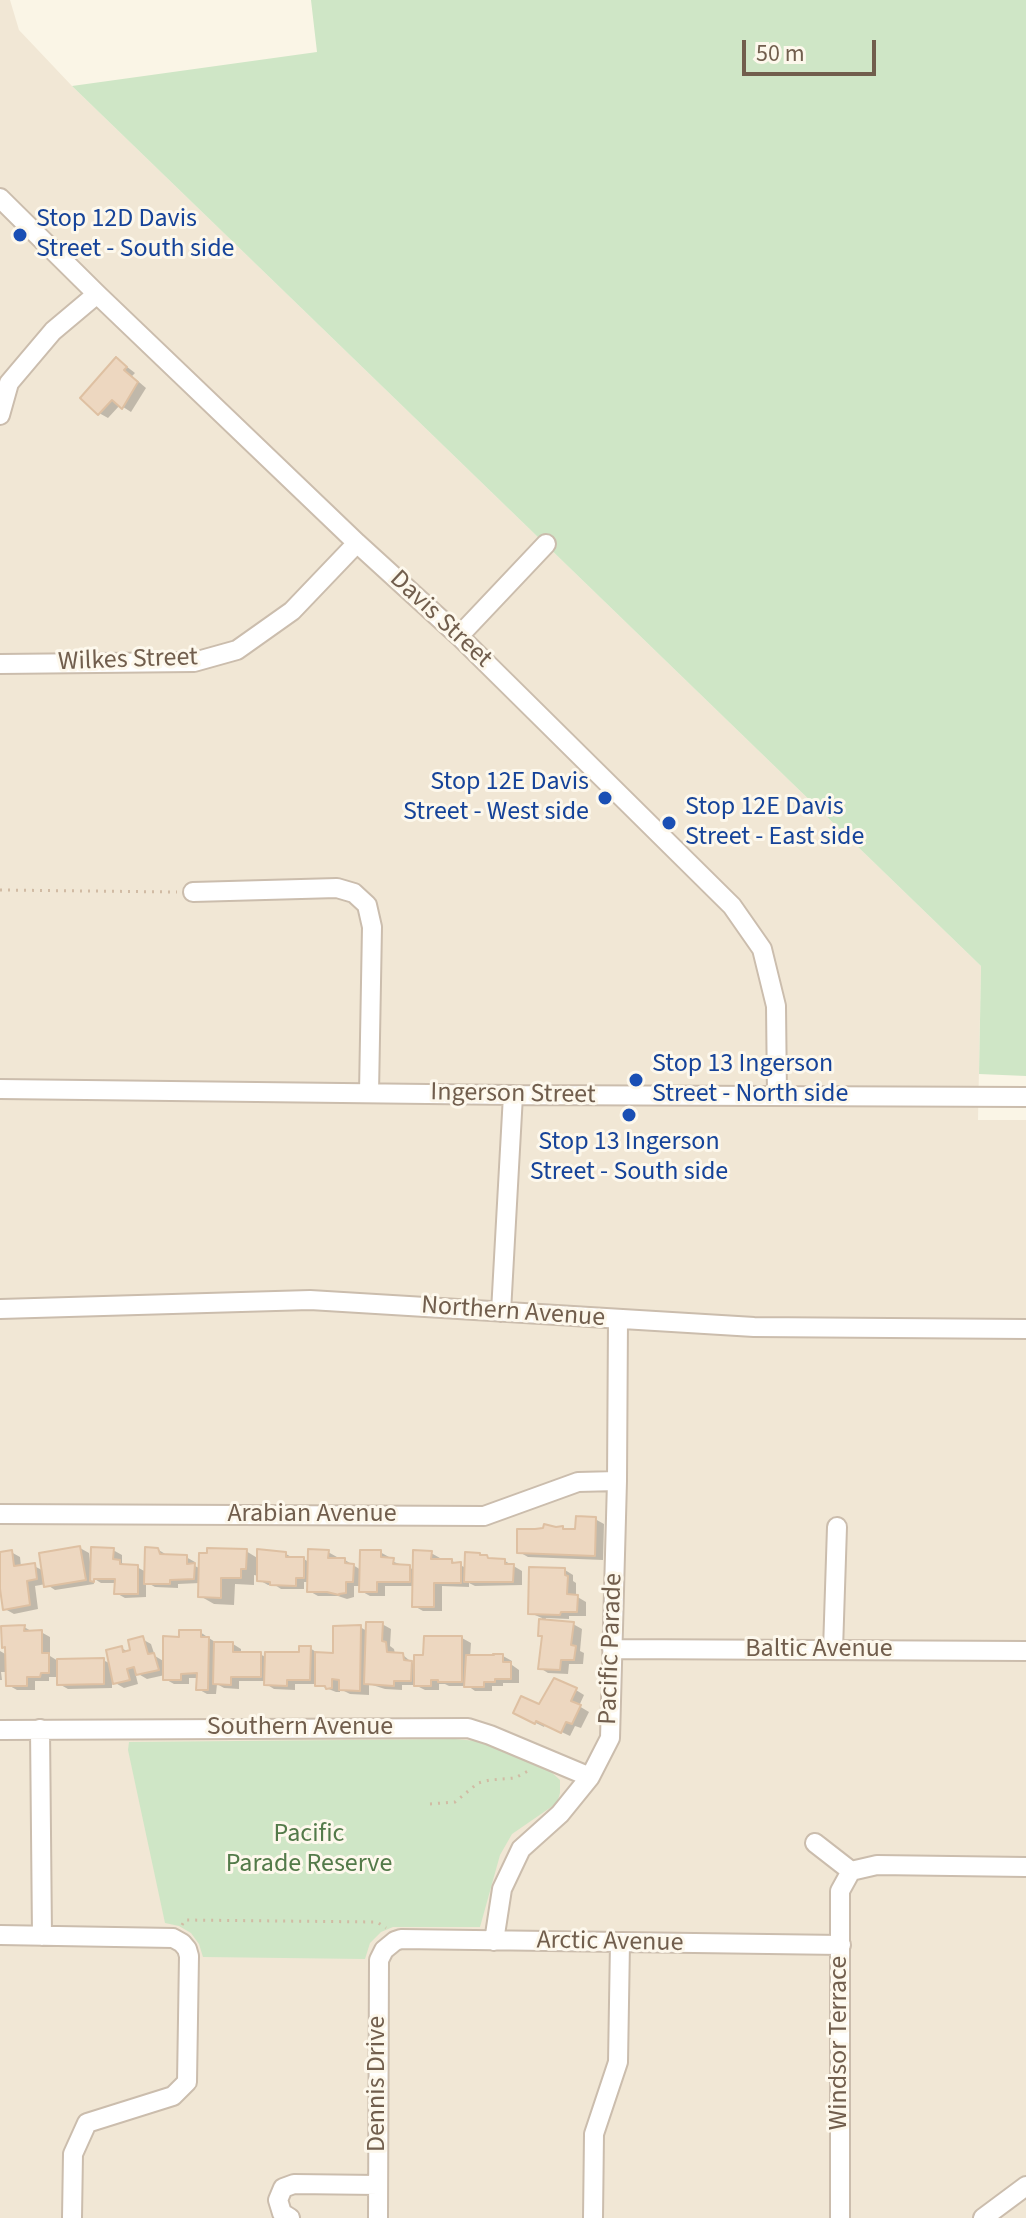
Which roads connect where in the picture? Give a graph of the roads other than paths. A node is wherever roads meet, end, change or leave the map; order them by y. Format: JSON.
{"nodes":[{"id":1,"x":0,"y":198,"type":"edge"},
{"id":2,"x":97,"y":294,"type":"junction"},
{"id":3,"x":0,"y":415,"type":"edge"},
{"id":4,"x":357,"y":543,"type":"junction"},
{"id":5,"x":546,"y":544,"type":"dead end"},
{"id":6,"x":459,"y":636,"type":"junction"},
{"id":7,"x":0,"y":664,"type":"edge"},
{"id":8,"x":193,"y":892,"type":"road end"},
{"id":9,"x":0,"y":1089,"type":"edge"},
{"id":10,"x":369,"y":1093,"type":"junction"},
{"id":11,"x":513,"y":1095,"type":"junction"},
{"id":12,"x":777,"y":1096,"type":"junction"},
{"id":13,"x":1026,"y":1097,"type":"edge"},
{"id":14,"x":0,"y":1309,"type":"edge"},
{"id":15,"x":501,"y":1312,"type":"junction"},
{"id":16,"x":618,"y":1319,"type":"junction"},
{"id":17,"x":1026,"y":1329,"type":"edge"},
{"id":18,"x":617,"y":1481,"type":"junction"},
{"id":19,"x":0,"y":1514,"type":"edge"},
{"id":20,"x":837,"y":1527,"type":"dead end"},
{"id":21,"x":612,"y":1649,"type":"junction"},
{"id":22,"x":833,"y":1650,"type":"junction"},
{"id":23,"x":1026,"y":1651,"type":"edge"},
{"id":24,"x":40,"y":1729,"type":"junction"},
{"id":25,"x":0,"y":1730,"type":"edge"},
{"id":26,"x":590,"y":1777,"type":"junction"},
{"id":27,"x":815,"y":1843,"type":"dead end"},
{"id":28,"x":1026,"y":1867,"type":"edge"},
{"id":29,"x":851,"y":1871,"type":"junction"},
{"id":30,"x":0,"y":1935,"type":"edge"},
{"id":31,"x":42,"y":1936,"type":"junction"},
{"id":32,"x":494,"y":1941,"type":"junction"},
{"id":33,"x":620,"y":1943,"type":"junction"},
{"id":34,"x":841,"y":1945,"type":"junction"},
{"id":35,"x":384,"y":1950,"type":"joint"},
{"id":36,"x":378,"y":2185,"type":"junction"},
{"id":37,"x":1026,"y":2186,"type":"edge"},
{"id":38,"x":72,"y":2218,"type":"edge"},
{"id":39,"x":290,"y":2218,"type":"edge"},
{"id":40,"x":378,"y":2218,"type":"edge"},
{"id":41,"x":593,"y":2218,"type":"edge"},
{"id":42,"x":840,"y":2218,"type":"edge"},
{"id":43,"x":983,"y":2218,"type":"edge"}],
"edges":[{"from":1,"to":2,"type":"street","name":"Davis Street"},
{"from":2,"to":3,"type":"street"},
{"from":2,"to":4,"type":"street","name":"Davis Street"},
{"from":4,"to":6,"type":"street","name":"Davis Street"},
{"from":4,"to":7,"type":"street","name":"Wilkes Street"},
{"from":5,"to":6,"type":"street"},
{"from":6,"to":12,"type":"street","name":"Davis Street"},
{"from":8,"to":10,"type":"street"},
{"from":9,"to":10,"type":"street","name":"Ingerson Street"},
{"from":10,"to":11,"type":"street","name":"Ingerson Street"},
{"from":11,"to":12,"type":"street","name":"Ingerson Street"},
{"from":11,"to":15,"type":"street"},
{"from":12,"to":13,"type":"street","name":"Ingerson Street"},
{"from":14,"to":15,"type":"street","name":"Northern Avenue"},
{"from":15,"to":16,"type":"street","name":"Northern Avenue"},
{"from":16,"to":17,"type":"street","name":"Northern Avenue"},
{"from":16,"to":18,"type":"street","name":"Pacific Parade"},
{"from":18,"to":19,"type":"street","name":"Arabian Avenue"},
{"from":18,"to":21,"type":"street","name":"Pacific Parade"},
{"from":20,"to":22,"type":"street"},
{"from":21,"to":22,"type":"street","name":"Baltic Avenue"},
{"from":21,"to":26,"type":"street","name":"Pacific Parade"},
{"from":22,"to":23,"type":"street","name":"Baltic Avenue"},
{"from":24,"to":25,"type":"street","name":"Southern Avenue"},
{"from":24,"to":26,"type":"street","name":"Southern Avenue"},
{"from":24,"to":31,"type":"street"},
{"from":26,"to":32,"type":"street","name":"Pacific Parade"},
{"from":27,"to":29,"type":"street"},
{"from":28,"to":29,"type":"street"},
{"from":29,"to":34,"type":"street","name":"Windsor Terrace"},
{"from":30,"to":31,"type":"street"},
{"from":31,"to":38,"type":"street"},
{"from":32,"to":33,"type":"street","name":"Arctic Avenue"},
{"from":32,"to":35,"type":"street","name":"Arctic Avenue"},
{"from":33,"to":34,"type":"street","name":"Arctic Avenue"},
{"from":33,"to":41,"type":"street"},
{"from":34,"to":42,"type":"street","name":"Windsor Terrace"},
{"from":35,"to":36,"type":"street","name":"Dennis Drive"},
{"from":36,"to":39,"type":"street"},
{"from":36,"to":40,"type":"street","name":"Dennis Drive"},
{"from":37,"to":43,"type":"street"}]}
